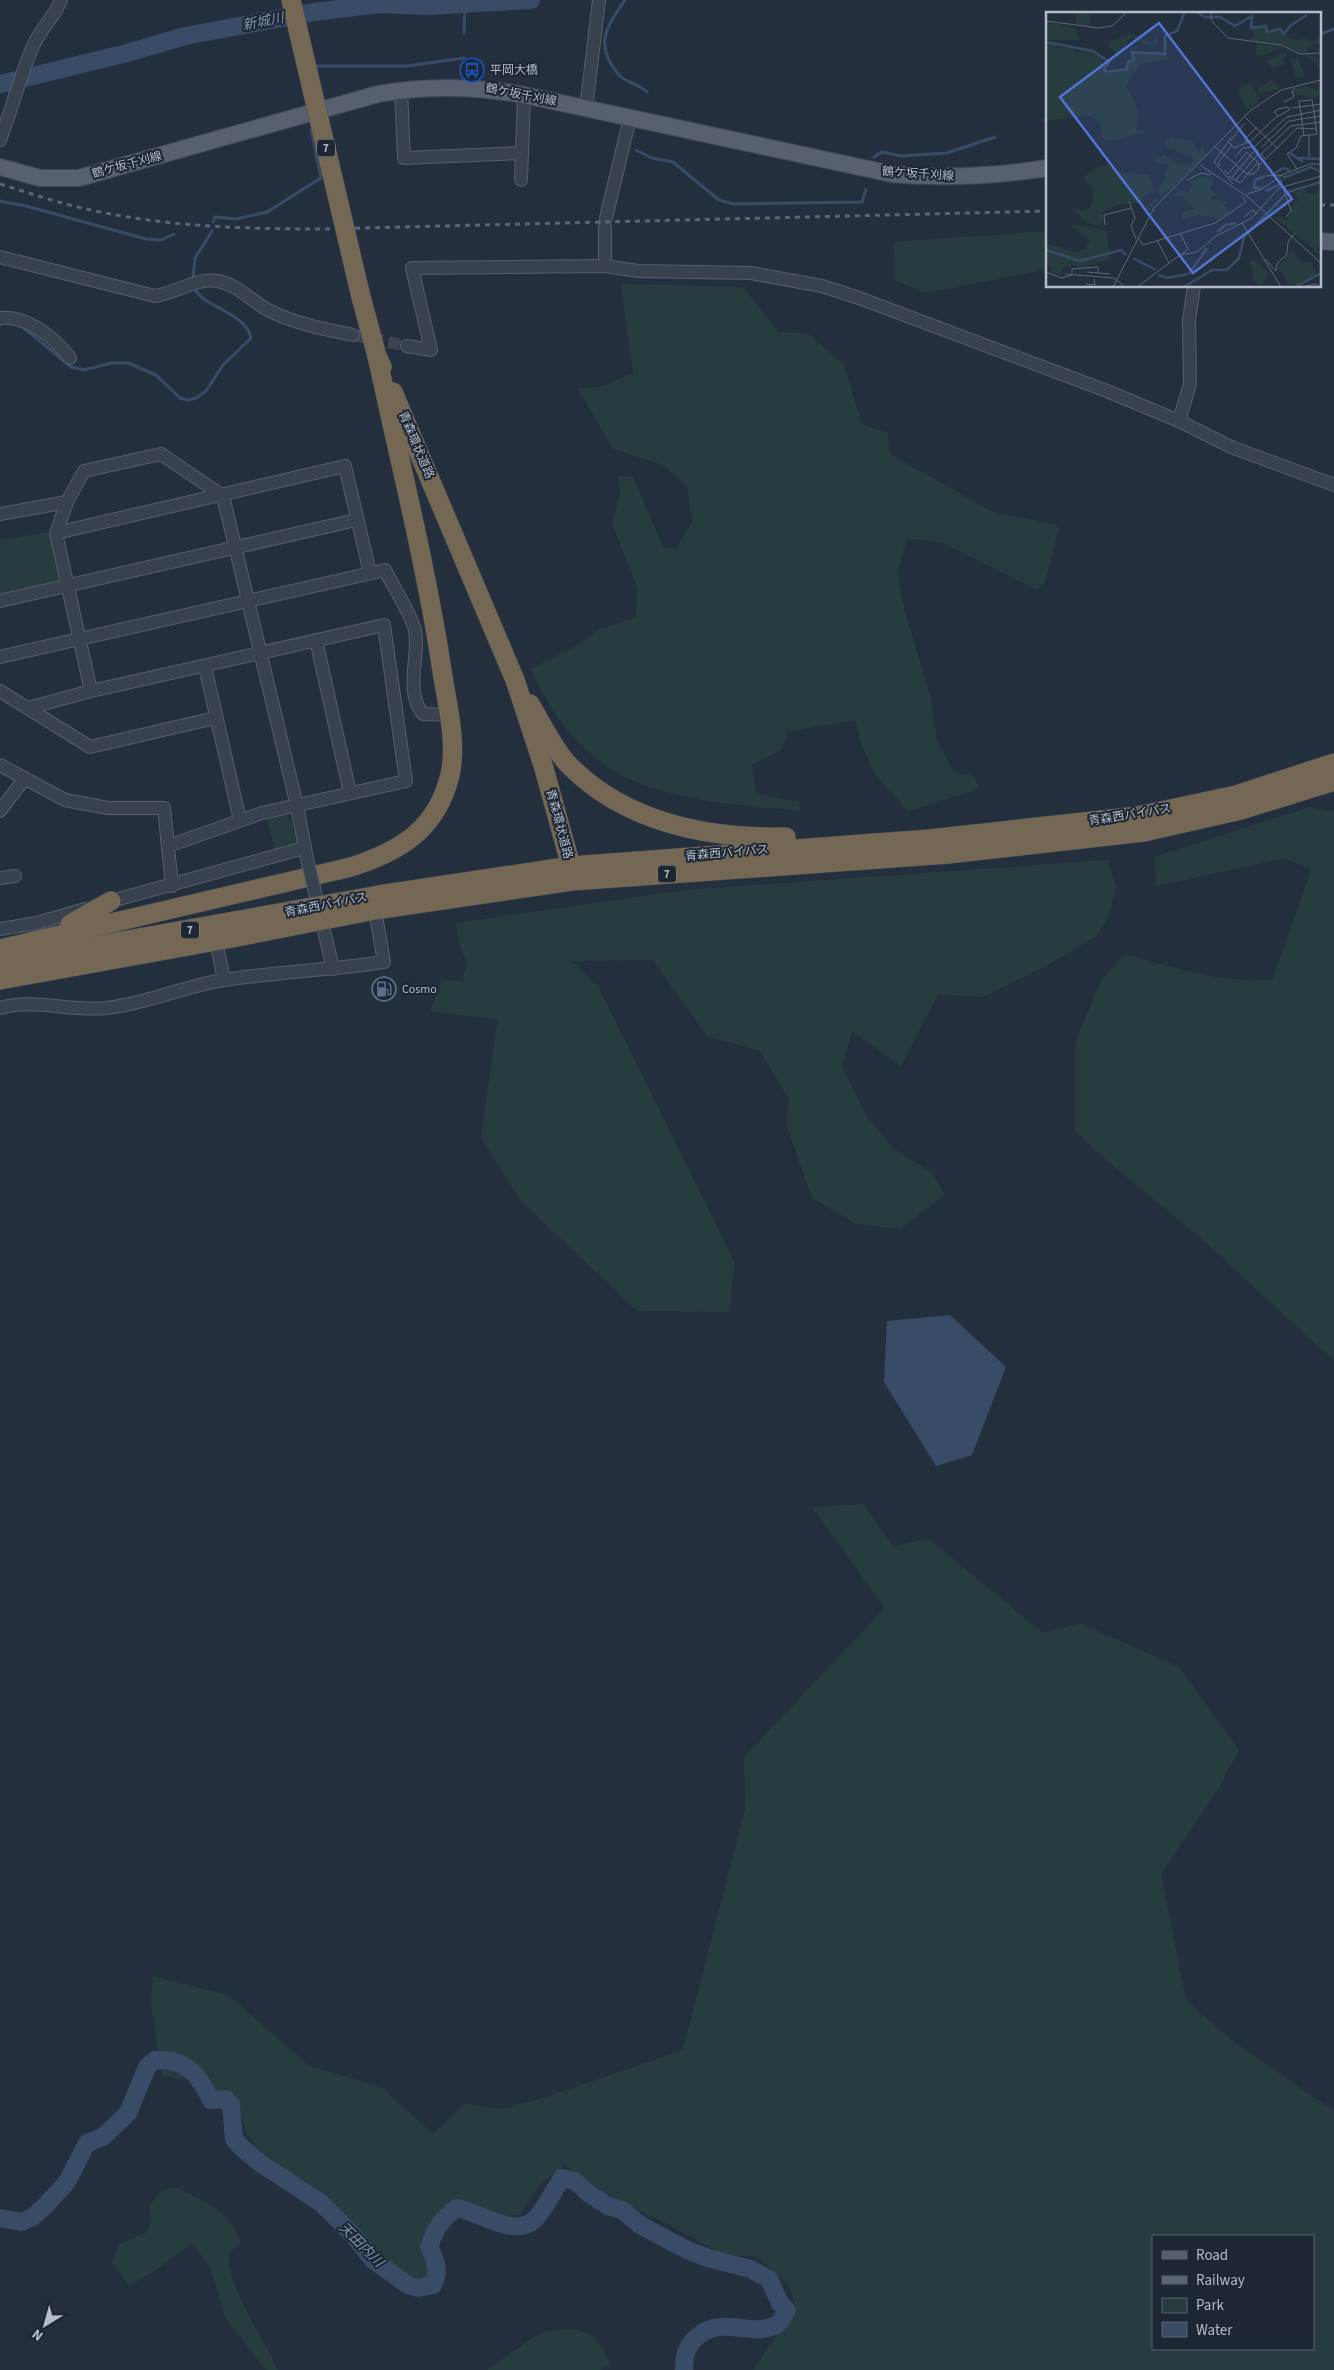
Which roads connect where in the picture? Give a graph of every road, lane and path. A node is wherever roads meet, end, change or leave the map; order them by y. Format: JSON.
{"nodes":[{"id":1,"x":61,"y":0,"type":"edge"},
{"id":2,"x":291,"y":0,"type":"edge"},
{"id":3,"x":599,"y":0,"type":"edge"},
{"id":4,"x":401,"y":90,"type":"junction"},
{"id":5,"x":524,"y":95,"type":"junction"},
{"id":6,"x":586,"y":109,"type":"junction"},
{"id":7,"x":630,"y":118,"type":"junction"},
{"id":8,"x":0,"y":140,"type":"edge"},
{"id":9,"x":522,"y":153,"type":"junction"},
{"id":10,"x":0,"y":167,"type":"edge"},
{"id":11,"x":1046,"y":168,"type":"edge"},
{"id":12,"x":522,"y":180,"type":"dead end"},
{"id":13,"x":0,"y":257,"type":"edge"},
{"id":14,"x":605,"y":266,"type":"junction"},
{"id":15,"x":1194,"y":288,"type":"edge"},
{"id":16,"x":0,"y":318,"type":"edge"},
{"id":17,"x":353,"y":335,"type":"tunnel mouth"},
{"id":18,"x":408,"y":346,"type":"tunnel mouth"},
{"id":19,"x":377,"y":356,"type":"junction"},
{"id":20,"x":70,"y":358,"type":"dead end"},
{"id":21,"x":1179,"y":421,"type":"junction"},
{"id":22,"x":1334,"y":485,"type":"edge"},
{"id":23,"x":223,"y":496,"type":"junction"},
{"id":24,"x":67,"y":502,"type":"junction"},
{"id":25,"x":0,"y":514,"type":"edge"},
{"id":26,"x":356,"y":520,"type":"junction"},
{"id":27,"x":56,"y":533,"type":"junction"},
{"id":28,"x":236,"y":547,"type":"junction"},
{"id":29,"x":370,"y":574,"type":"junction"},
{"id":30,"x":68,"y":586,"type":"junction"},
{"id":31,"x":249,"y":600,"type":"junction"},
{"id":32,"x":0,"y":601,"type":"edge"},
{"id":33,"x":80,"y":639,"type":"junction"},
{"id":34,"x":316,"y":640,"type":"junction"},
{"id":35,"x":260,"y":653,"type":"junction"},
{"id":36,"x":0,"y":657,"type":"edge"},
{"id":37,"x":205,"y":667,"type":"junction"},
{"id":38,"x":515,"y":680,"type":"junction"},
{"id":39,"x":0,"y":691,"type":"edge"},
{"id":40,"x":91,"y":691,"type":"junction"},
{"id":41,"x":28,"y":708,"type":"junction"},
{"id":42,"x":449,"y":715,"type":"junction"},
{"id":43,"x":215,"y":718,"type":"junction"},
{"id":44,"x":1334,"y":763,"type":"edge"},
{"id":45,"x":0,"y":765,"type":"edge"},
{"id":46,"x":25,"y":778,"type":"junction"},
{"id":47,"x":1334,"y":781,"type":"edge"},
{"id":48,"x":350,"y":792,"type":"junction"},
{"id":49,"x":297,"y":806,"type":"junction"},
{"id":50,"x":0,"y":811,"type":"edge"},
{"id":51,"x":240,"y":820,"type":"junction"},
{"id":52,"x":929,"y":839,"type":"junction"},
{"id":53,"x":168,"y":846,"type":"junction"},
{"id":54,"x":306,"y":854,"type":"junction"},
{"id":55,"x":571,"y":873,"type":"junction"},
{"id":56,"x":15,"y":876,"type":"dead end"},
{"id":57,"x":0,"y":878,"type":"edge"},
{"id":58,"x":172,"y":886,"type":"junction"},
{"id":59,"x":111,"y":901,"type":"junction"},
{"id":60,"x":375,"y":910,"type":"junction"},
{"id":61,"x":321,"y":914,"type":"junction"},
{"id":62,"x":0,"y":929,"type":"edge"},
{"id":63,"x":34,"y":939,"type":"junction"},
{"id":64,"x":216,"y":942,"type":"junction"},
{"id":65,"x":0,"y":949,"type":"edge"},
{"id":66,"x":0,"y":963,"type":"edge"},
{"id":67,"x":333,"y":969,"type":"junction"},
{"id":68,"x":0,"y":980,"type":"edge"},
{"id":69,"x":224,"y":980,"type":"junction"},
{"id":70,"x":0,"y":1008,"type":"edge"}],
"edges":[{"from":1,"to":8,"type":"street"},
{"from":2,"to":19,"type":"highway","name":"青森環状道路","number":"7","bridge":true},
{"from":3,"to":6,"type":"street"},
{"from":4,"to":5,"type":"main road","name":"鶴ケ坂千刈線"},
{"from":4,"to":9,"type":"street"},
{"from":4,"to":10,"type":"main road","name":"鶴ケ坂千刈線"},
{"from":5,"to":6,"type":"main road","name":"鶴ケ坂千刈線"},
{"from":5,"to":9,"type":"street"},
{"from":6,"to":7,"type":"main road","name":"鶴ケ坂千刈線"},
{"from":7,"to":11,"type":"main road","name":"鶴ケ坂千刈線"},
{"from":7,"to":14,"type":"street"},
{"from":9,"to":12,"type":"street"},
{"from":13,"to":17,"type":"street"},
{"from":14,"to":18,"type":"street"},
{"from":14,"to":21,"type":"street"},
{"from":15,"to":21,"type":"street"},
{"from":16,"to":20,"type":"street"},
{"from":19,"to":38,"type":"highway","name":"青森環状道路","number":"7"},
{"from":19,"to":42,"type":"highway"},
{"from":21,"to":22,"type":"street"},
{"from":23,"to":24,"type":"street"},
{"from":23,"to":26,"type":"street"},
{"from":23,"to":27,"type":"street"},
{"from":23,"to":28,"type":"street"},
{"from":24,"to":25,"type":"street"},
{"from":24,"to":27,"type":"street"},
{"from":26,"to":28,"type":"street"},
{"from":26,"to":29,"type":"street"},
{"from":27,"to":30,"type":"street"},
{"from":28,"to":30,"type":"street"},
{"from":28,"to":31,"type":"street"},
{"from":29,"to":31,"type":"street"},
{"from":29,"to":42,"type":"street"},
{"from":30,"to":32,"type":"street"},
{"from":30,"to":33,"type":"street"},
{"from":31,"to":33,"type":"street"},
{"from":31,"to":35,"type":"street"},
{"from":33,"to":36,"type":"street"},
{"from":33,"to":40,"type":"street"},
{"from":34,"to":35,"type":"street"},
{"from":34,"to":48,"type":"street"},
{"from":34,"to":48,"type":"street"},
{"from":35,"to":37,"type":"street"},
{"from":35,"to":49,"type":"street"},
{"from":37,"to":40,"type":"street"},
{"from":37,"to":43,"type":"street"},
{"from":38,"to":52,"type":"highway"},
{"from":38,"to":55,"type":"highway","name":"青森環状道路","number":"7"},
{"from":39,"to":41,"type":"street"},
{"from":40,"to":41,"type":"street"},
{"from":41,"to":43,"type":"street"},
{"from":42,"to":63,"type":"highway"},
{"from":43,"to":51,"type":"street"},
{"from":44,"to":52,"type":"highway","name":"青森西バイパス","number":"7"},
{"from":45,"to":46,"type":"street"},
{"from":46,"to":50,"type":"street"},
{"from":46,"to":53,"type":"street"},
{"from":47,"to":55,"type":"highway","name":"青森西バイパス","number":"7"},
{"from":48,"to":49,"type":"street"},
{"from":49,"to":51,"type":"street"},
{"from":49,"to":54,"type":"street"},
{"from":51,"to":53,"type":"street"},
{"from":52,"to":55,"type":"highway","name":"青森西バイパス","number":"7"},
{"from":53,"to":58,"type":"street"},
{"from":54,"to":58,"type":"street"},
{"from":54,"to":61,"type":"street","bridge":true},
{"from":55,"to":60,"type":"highway","name":"青森西バイパス","number":"7"},
{"from":55,"to":61,"type":"highway","name":"青森西バイパス","number":"7"},
{"from":56,"to":57,"type":"street"},
{"from":58,"to":59,"type":"street"},
{"from":59,"to":62,"type":"street"},
{"from":59,"to":63,"type":"highway"},
{"from":60,"to":61,"type":"highway","name":"青森西バイパス","number":"7"},
{"from":60,"to":67,"type":"street"},
{"from":61,"to":64,"type":"highway","name":"青森西バイパス","number":"7"},
{"from":61,"to":66,"type":"highway","name":"青森西バイパス","number":"7"},
{"from":61,"to":67,"type":"street"},
{"from":63,"to":65,"type":"highway"},
{"from":64,"to":68,"type":"highway","name":"青森西バイパス","number":"7"},
{"from":64,"to":69,"type":"street"},
{"from":67,"to":69,"type":"street"},
{"from":69,"to":70,"type":"street"}]}
